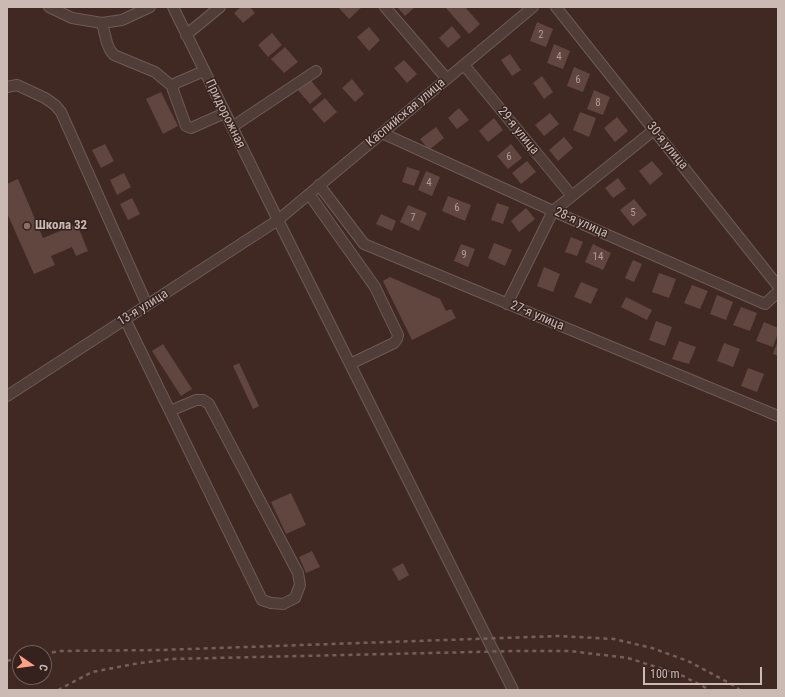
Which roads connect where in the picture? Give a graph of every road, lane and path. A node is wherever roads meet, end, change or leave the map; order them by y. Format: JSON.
{"nodes":[{"id":1,"x":49,"y":7,"type":"edge"},
{"id":2,"x":150,"y":7,"type":"edge"},
{"id":3,"x":173,"y":7,"type":"edge"},
{"id":4,"x":220,"y":7,"type":"edge"},
{"id":5,"x":385,"y":7,"type":"edge"},
{"id":6,"x":534,"y":7,"type":"edge"},
{"id":7,"x":556,"y":7,"type":"edge"},
{"id":8,"x":102,"y":23,"type":"junction"},
{"id":9,"x":186,"y":34,"type":"junction"},
{"id":10,"x":464,"y":65,"type":"junction"},
{"id":11,"x":204,"y":71,"type":"junction"},
{"id":12,"x":316,"y":71,"type":"dead end"},
{"id":13,"x":447,"y":79,"type":"junction"},
{"id":14,"x":173,"y":86,"type":"junction"},
{"id":15,"x":7,"y":87,"type":"edge"},
{"id":16,"x":225,"y":113,"type":"junction"},
{"id":17,"x":232,"y":127,"type":"junction"},
{"id":18,"x":654,"y":130,"type":"junction"},
{"id":19,"x":382,"y":133,"type":"junction"},
{"id":20,"x":319,"y":186,"type":"junction"},
{"id":21,"x":309,"y":194,"type":"junction"},
{"id":22,"x":572,"y":196,"type":"junction"},
{"id":23,"x":553,"y":210,"type":"junction"},
{"id":24,"x":278,"y":220,"type":"junction"},
{"id":25,"x":778,"y":286,"type":"edge"},
{"id":26,"x":778,"y":292,"type":"edge"},
{"id":27,"x":507,"y":304,"type":"junction"},
{"id":28,"x":147,"y":305,"type":"junction"},
{"id":29,"x":125,"y":320,"type":"junction"},
{"id":30,"x":350,"y":364,"type":"junction"},
{"id":31,"x":7,"y":396,"type":"edge"},
{"id":32,"x":170,"y":411,"type":"junction"},
{"id":33,"x":778,"y":416,"type":"edge"},
{"id":34,"x":513,"y":690,"type":"edge"}],
"edges":[{"from":1,"to":8,"type":"street"},
{"from":2,"to":8,"type":"street"},
{"from":3,"to":9,"type":"street","name":"Придорожная"},
{"from":4,"to":9,"type":"street"},
{"from":5,"to":13,"type":"street"},
{"from":6,"to":10,"type":"street","name":"Каспийская улица"},
{"from":7,"to":18,"type":"street","name":"30-я улица"},
{"from":8,"to":14,"type":"street"},
{"from":9,"to":11,"type":"street","name":"Придорожная"},
{"from":10,"to":13,"type":"street","name":"Каспийская улица"},
{"from":10,"to":22,"type":"street","name":"29-я улица"},
{"from":11,"to":14,"type":"street"},
{"from":11,"to":16,"type":"street","name":"Придорожная"},
{"from":12,"to":17,"type":"street"},
{"from":13,"to":19,"type":"street","name":"Каспийская улица"},
{"from":14,"to":16,"type":"street"},
{"from":15,"to":28,"type":"street"},
{"from":16,"to":17,"type":"street","name":"Придорожная"},
{"from":17,"to":24,"type":"street","name":"Придорожная"},
{"from":18,"to":22,"type":"street"},
{"from":18,"to":25,"type":"street","name":"30-я улица"},
{"from":19,"to":20,"type":"street","name":"Каспийская улица"},
{"from":19,"to":23,"type":"street","name":"28-я улица"},
{"from":20,"to":21,"type":"street","name":"Каспийская улица"},
{"from":20,"to":27,"type":"street","name":"27-я улица"},
{"from":21,"to":24,"type":"street","name":"Каспийская улица"},
{"from":21,"to":30,"type":"street"},
{"from":22,"to":23,"type":"street"},
{"from":23,"to":26,"type":"street","name":"28-я улица"},
{"from":23,"to":27,"type":"street"},
{"from":24,"to":28,"type":"street","name":"13-я улица"},
{"from":24,"to":30,"type":"street","name":"Придорожная"},
{"from":27,"to":33,"type":"street","name":"27-я улица"},
{"from":28,"to":29,"type":"street","name":"13-я улица"},
{"from":29,"to":31,"type":"street","name":"13-я улица"},
{"from":29,"to":32,"type":"street"},
{"from":30,"to":34,"type":"street","name":"Придорожная"},
{"from":32,"to":32,"type":"street"}]}
